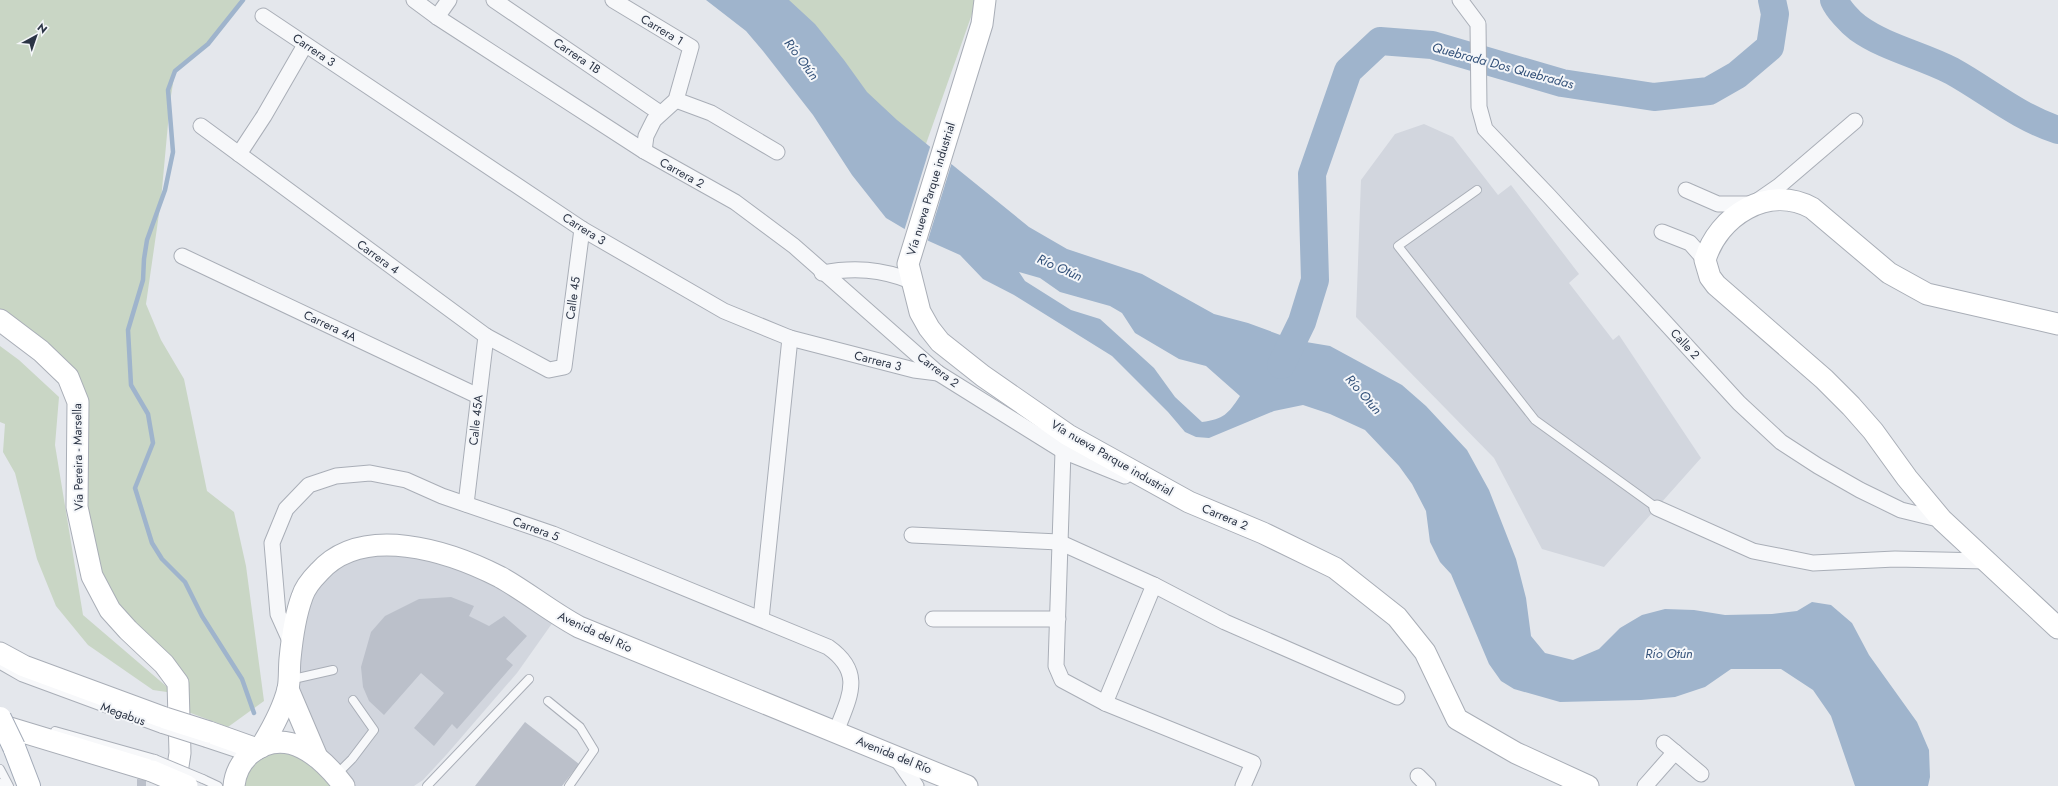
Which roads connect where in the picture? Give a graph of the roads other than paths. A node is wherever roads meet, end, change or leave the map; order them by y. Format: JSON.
{"nodes":[{"id":1,"x":414,"y":0,"type":"edge"},
{"id":2,"x":449,"y":0,"type":"edge"},
{"id":3,"x":494,"y":0,"type":"edge"},
{"id":4,"x":613,"y":0,"type":"edge"},
{"id":5,"x":985,"y":0,"type":"edge"},
{"id":6,"x":1460,"y":0,"type":"edge"},
{"id":7,"x":263,"y":16,"type":"dead end"},
{"id":8,"x":437,"y":17,"type":"junction"},
{"id":9,"x":305,"y":44,"type":"junction"},
{"id":10,"x":676,"y":100,"type":"junction"},
{"id":11,"x":660,"y":113,"type":"junction"},
{"id":12,"x":1855,"y":121,"type":"dead end"},
{"id":13,"x":201,"y":126,"type":"dead end"},
{"id":14,"x":644,"y":152,"type":"junction"},
{"id":15,"x":776,"y":152,"type":"dead end"},
{"id":16,"x":238,"y":154,"type":"junction"},
{"id":17,"x":1477,"y":190,"type":"dead end"},
{"id":18,"x":1686,"y":190,"type":"dead end"},
{"id":19,"x":1753,"y":204,"type":"junction"},
{"id":20,"x":582,"y":229,"type":"junction"},
{"id":21,"x":1662,"y":232,"type":"dead end"},
{"id":22,"x":182,"y":256,"type":"dead end"},
{"id":23,"x":1705,"y":260,"type":"junction"},
{"id":24,"x":822,"y":272,"type":"junction"},
{"id":25,"x":909,"y":272,"type":"junction"},
{"id":26,"x":0,"y":320,"type":"edge"},
{"id":27,"x":2058,"y":324,"type":"edge"},
{"id":28,"x":486,"y":336,"type":"junction"},
{"id":29,"x":790,"y":338,"type":"junction"},
{"id":30,"x":564,"y":368,"type":"joint"},
{"id":31,"x":938,"y":373,"type":"junction"},
{"id":32,"x":478,"y":396,"type":"junction"},
{"id":33,"x":1063,"y":451,"type":"junction"},
{"id":34,"x":1189,"y":502,"type":"junction"},
{"id":35,"x":466,"y":504,"type":"junction"},
{"id":36,"x":1657,"y":508,"type":"joint"},
{"id":37,"x":1942,"y":520,"type":"junction"},
{"id":38,"x":912,"y":535,"type":"dead end"},
{"id":39,"x":1059,"y":542,"type":"junction"},
{"id":40,"x":1986,"y":562,"type":"junction"},
{"id":41,"x":1154,"y":585,"type":"junction"},
{"id":42,"x":761,"y":619,"type":"junction"},
{"id":43,"x":933,"y":619,"type":"dead end"},
{"id":44,"x":1058,"y":619,"type":"junction"},
{"id":45,"x":2058,"y":628,"type":"edge"},
{"id":46,"x":291,"y":643,"type":"junction"},
{"id":47,"x":0,"y":653,"type":"edge"},
{"id":48,"x":0,"y":665,"type":"edge"},
{"id":49,"x":333,"y":670,"type":"dead end"},
{"id":50,"x":529,"y":679,"type":"dead end"},
{"id":51,"x":288,"y":685,"type":"junction"},
{"id":52,"x":1397,"y":697,"type":"dead end"},
{"id":53,"x":353,"y":700,"type":"dead end"},
{"id":54,"x":548,"y":701,"type":"dead end"},
{"id":55,"x":1105,"y":703,"type":"junction"},
{"id":56,"x":0,"y":717,"type":"edge"},
{"id":57,"x":22,"y":722,"type":"dead end"},
{"id":58,"x":164,"y":724,"type":"junction"},
{"id":59,"x":0,"y":725,"type":"edge"},
{"id":60,"x":44,"y":728,"type":"dead end"},
{"id":61,"x":836,"y":732,"type":"junction"},
{"id":62,"x":255,"y":751,"type":"junction"},
{"id":63,"x":894,"y":755,"type":"junction"},
{"id":64,"x":317,"y":757,"type":"junction"},
{"id":65,"x":154,"y":765,"type":"junction"},
{"id":66,"x":0,"y":769,"type":"edge"},
{"id":67,"x":1701,"y":774,"type":"dead end"},
{"id":68,"x":340,"y":781,"type":"edge"},
{"id":69,"x":195,"y":782,"type":"edge"},
{"id":70,"x":9,"y":786,"type":"edge"},
{"id":71,"x":29,"y":786,"type":"edge"},
{"id":72,"x":175,"y":786,"type":"edge"},
{"id":73,"x":218,"y":786,"type":"edge"},
{"id":74,"x":234,"y":786,"type":"edge"},
{"id":75,"x":426,"y":786,"type":"edge"},
{"id":76,"x":569,"y":786,"type":"edge"},
{"id":77,"x":916,"y":786,"type":"edge"},
{"id":78,"x":967,"y":786,"type":"edge"},
{"id":79,"x":1243,"y":786,"type":"edge"},
{"id":80,"x":1588,"y":786,"type":"edge"},
{"id":81,"x":1645,"y":786,"type":"edge"}],
"edges":[{"from":1,"to":8,"type":"street","name":"Carrera 2"},
{"from":2,"to":8,"type":"street"},
{"from":3,"to":11,"type":"street","name":"Carrera 1B"},
{"from":4,"to":10,"type":"street","name":"Carrera 1"},
{"from":5,"to":25,"type":"main road","name":"Vía nueva Parque industrial"},
{"from":6,"to":37,"type":"street","name":"Calle 2"},
{"from":7,"to":9,"type":"street","name":"Carrera 3"},
{"from":8,"to":14,"type":"street","name":"Carrera 2"},
{"from":9,"to":16,"type":"street"},
{"from":9,"to":20,"type":"street","name":"Carrera 3"},
{"from":10,"to":11,"type":"street"},
{"from":10,"to":15,"type":"street"},
{"from":11,"to":14,"type":"street"},
{"from":12,"to":19,"type":"street"},
{"from":13,"to":16,"type":"street","name":"Carrera 4"},
{"from":14,"to":24,"type":"street","name":"Carrera 2"},
{"from":16,"to":28,"type":"street","name":"Carrera 4"},
{"from":17,"to":36,"type":"lane"},
{"from":18,"to":19,"type":"street"},
{"from":19,"to":23,"type":"main road"},
{"from":19,"to":27,"type":"main road"},
{"from":20,"to":29,"type":"street","name":"Carrera 3"},
{"from":20,"to":30,"type":"street","name":"Calle 45"},
{"from":21,"to":23,"type":"street"},
{"from":22,"to":32,"type":"street","name":"Carrera 4A"},
{"from":23,"to":37,"type":"main road"},
{"from":24,"to":25,"type":"street"},
{"from":24,"to":31,"type":"street","name":"Carrera 2"},
{"from":25,"to":34,"type":"main road","name":"Vía nueva Parque industrial"},
{"from":26,"to":72,"type":"main road","name":"Vía Pereira - Marsella"},
{"from":28,"to":30,"type":"street","name":"Carrera 4"},
{"from":28,"to":32,"type":"street","name":"Calle 45A"},
{"from":29,"to":31,"type":"street","name":"Carrera 3"},
{"from":29,"to":42,"type":"street"},
{"from":31,"to":33,"type":"street","name":"Carrera 2"},
{"from":32,"to":35,"type":"street","name":"Calle 45A"},
{"from":33,"to":34,"type":"street","name":"Carrera 2"},
{"from":33,"to":39,"type":"street"},
{"from":34,"to":80,"type":"main road","name":"Carrera 2"},
{"from":35,"to":42,"type":"street","name":"Carrera 5"},
{"from":35,"to":46,"type":"street","name":"Carrera 5"},
{"from":36,"to":40,"type":"street"},
{"from":37,"to":40,"type":"main road"},
{"from":38,"to":39,"type":"street"},
{"from":39,"to":41,"type":"street"},
{"from":39,"to":44,"type":"street"},
{"from":40,"to":45,"type":"main road"},
{"from":41,"to":52,"type":"street"},
{"from":41,"to":55,"type":"street"},
{"from":42,"to":61,"type":"street","name":"Carrera 5"},
{"from":43,"to":44,"type":"street"},
{"from":44,"to":55,"type":"street"},
{"from":46,"to":51,"type":"main road","name":"Avenida del Río"},
{"from":46,"to":61,"type":"main road","name":"Avenida del Río"},
{"from":47,"to":58,"type":"main road"},
{"from":48,"to":58,"type":"lane","name":"Megabus"},
{"from":49,"to":51,"type":"lane"},
{"from":50,"to":75,"type":"lane"},
{"from":51,"to":62,"type":"main road","name":"Avenida del Río"},
{"from":51,"to":64,"type":"main road","name":"Avenida del Río"},
{"from":53,"to":68,"type":"lane"},
{"from":54,"to":76,"type":"lane"},
{"from":55,"to":79,"type":"street"},
{"from":56,"to":57,"type":"lane"},
{"from":56,"to":71,"type":"main road","bridge":true},
{"from":58,"to":62,"type":"main road","bridge":true},
{"from":59,"to":65,"type":"main road"},
{"from":60,"to":65,"type":"lane"},
{"from":61,"to":63,"type":"main road","name":"Avenida del Río"},
{"from":62,"to":64,"type":"main road"},
{"from":62,"to":74,"type":"main road","name":"Avenida del Río"},
{"from":63,"to":77,"type":"street"},
{"from":63,"to":78,"type":"main road","name":"Avenida del Río"},
{"from":64,"to":68,"type":"main road"},
{"from":65,"to":69,"type":"main road","bridge":true},
{"from":66,"to":70,"type":"lane"},
{"from":67,"to":81,"type":"street"},
{"from":69,"to":73,"type":"lane"}]}
